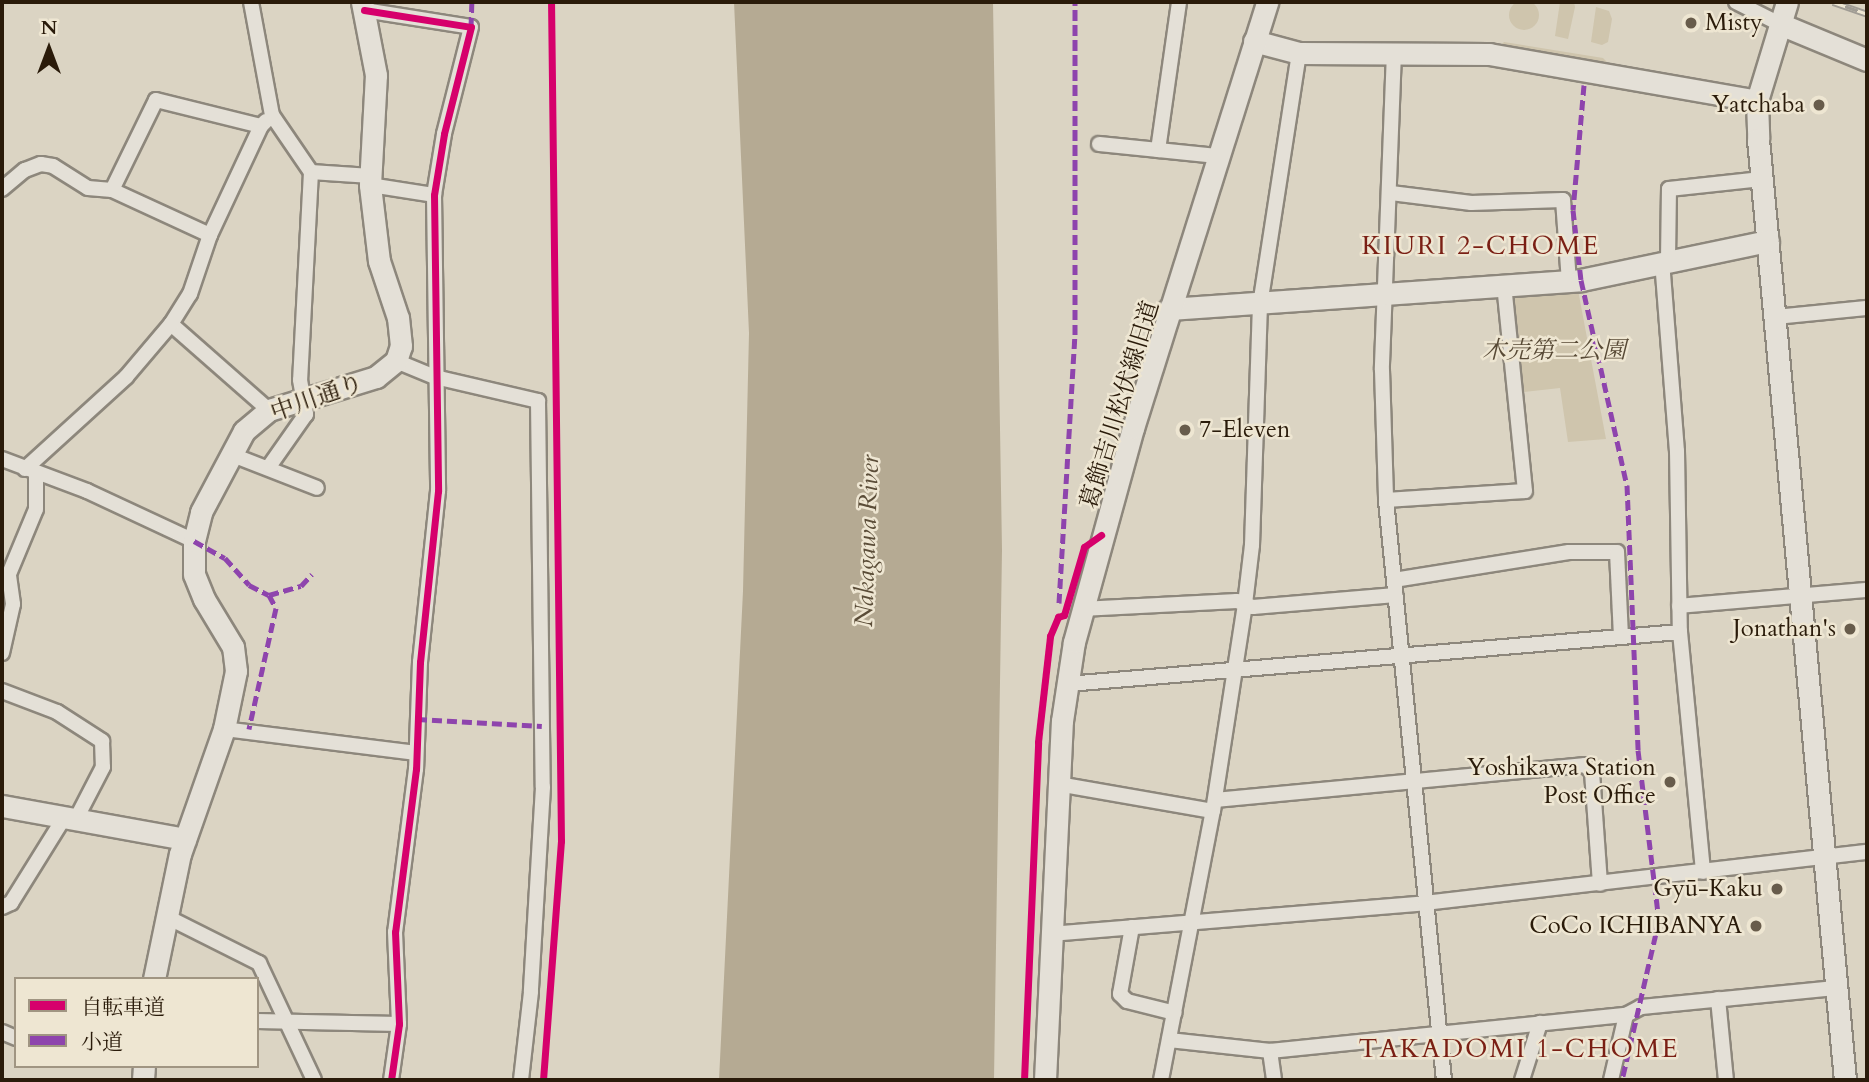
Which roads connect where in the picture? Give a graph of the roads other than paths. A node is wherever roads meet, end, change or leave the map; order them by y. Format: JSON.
{"nodes":[{"id":1,"x":251,"y":2,"type":"edge"},
{"id":2,"x":1179,"y":2,"type":"edge"},
{"id":3,"x":1267,"y":2,"type":"edge"},
{"id":4,"x":1736,"y":2,"type":"edge"},
{"id":5,"x":1787,"y":2,"type":"edge"},
{"id":6,"x":363,"y":6,"type":"edge"},
{"id":7,"x":1780,"y":23,"type":"junction"},
{"id":8,"x":1255,"y":41,"type":"junction"},
{"id":9,"x":1394,"y":52,"type":"junction"},
{"id":10,"x":1298,"y":53,"type":"junction"},
{"id":11,"x":1867,"y":60,"type":"edge"},
{"id":12,"x":1757,"y":102,"type":"junction"},
{"id":13,"x":272,"y":115,"type":"junction"},
{"id":14,"x":261,"y":126,"type":"junction"},
{"id":15,"x":1099,"y":144,"type":"dead end"},
{"id":16,"x":1158,"y":150,"type":"junction"},
{"id":17,"x":1217,"y":156,"type":"junction"},
{"id":18,"x":311,"y":172,"type":"junction"},
{"id":19,"x":1761,"y":179,"type":"junction"},
{"id":20,"x":371,"y":181,"type":"junction"},
{"id":21,"x":2,"y":189,"type":"edge"},
{"id":22,"x":112,"y":190,"type":"junction"},
{"id":23,"x":1391,"y":192,"type":"junction"},
{"id":24,"x":435,"y":195,"type":"junction"},
{"id":25,"x":210,"y":235,"type":"junction"},
{"id":26,"x":1768,"y":241,"type":"junction"},
{"id":27,"x":1665,"y":260,"type":"junction"},
{"id":28,"x":1569,"y":281,"type":"junction"},
{"id":29,"x":1504,"y":286,"type":"junction"},
{"id":30,"x":1387,"y":296,"type":"junction"},
{"id":31,"x":1260,"y":305,"type":"junction"},
{"id":32,"x":1867,"y":308,"type":"edge"},
{"id":33,"x":1169,"y":309,"type":"junction"},
{"id":34,"x":1775,"y":317,"type":"junction"},
{"id":35,"x":171,"y":324,"type":"junction"},
{"id":36,"x":397,"y":361,"type":"junction"},
{"id":37,"x":435,"y":377,"type":"junction"},
{"id":38,"x":304,"y":399,"type":"junction"},
{"id":39,"x":269,"y":410,"type":"junction"},
{"id":40,"x":230,"y":454,"type":"junction"},
{"id":41,"x":2,"y":459,"type":"edge"},
{"id":42,"x":268,"y":468,"type":"junction"},
{"id":43,"x":31,"y":471,"type":"junction"},
{"id":44,"x":317,"y":488,"type":"dead end"},
{"id":45,"x":1386,"y":500,"type":"junction"},
{"id":46,"x":194,"y":541,"type":"junction"},
{"id":47,"x":1394,"y":580,"type":"junction"},
{"id":48,"x":1867,"y":590,"type":"edge"},
{"id":49,"x":1395,"y":595,"type":"junction"},
{"id":50,"x":1801,"y":597,"type":"junction"},
{"id":51,"x":1245,"y":604,"type":"junction"},
{"id":52,"x":1679,"y":606,"type":"junction"},
{"id":53,"x":1081,"y":609,"type":"junction"},
{"id":54,"x":1681,"y":632,"type":"junction"},
{"id":55,"x":1621,"y":636,"type":"junction"},
{"id":56,"x":2,"y":653,"type":"edge"},
{"id":57,"x":1402,"y":659,"type":"junction"},
{"id":58,"x":1236,"y":672,"type":"junction"},
{"id":59,"x":1068,"y":684,"type":"junction"},
{"id":60,"x":2,"y":691,"type":"edge"},
{"id":61,"x":224,"y":729,"type":"junction"},
{"id":62,"x":416,"y":753,"type":"junction"},
{"id":63,"x":1413,"y":781,"type":"junction"},
{"id":64,"x":1058,"y":784,"type":"junction"},
{"id":65,"x":2,"y":806,"type":"edge"},
{"id":66,"x":1214,"y":806,"type":"junction"},
{"id":67,"x":70,"y":819,"type":"junction"},
{"id":68,"x":185,"y":839,"type":"junction"},
{"id":69,"x":1867,"y":852,"type":"edge"},
{"id":70,"x":1825,"y":857,"type":"junction"},
{"id":71,"x":1703,"y":872,"type":"junction"},
{"id":72,"x":1600,"y":884,"type":"junction"},
{"id":73,"x":1425,"y":903,"type":"junction"},
{"id":74,"x":2,"y":907,"type":"edge"},
{"id":75,"x":167,"y":917,"type":"junction"},
{"id":76,"x":1191,"y":923,"type":"junction"},
{"id":77,"x":1132,"y":927,"type":"junction"},
{"id":78,"x":1051,"y":934,"type":"junction"},
{"id":79,"x":154,"y":977,"type":"edge"},
{"id":80,"x":1836,"y":988,"type":"junction"},
{"id":81,"x":1718,"y":999,"type":"junction"},
{"id":82,"x":1174,"y":1013,"type":"junction"},
{"id":83,"x":1626,"y":1015,"type":"junction"},
{"id":84,"x":259,"y":1021,"type":"edge"},
{"id":85,"x":285,"y":1022,"type":"junction"},
{"id":86,"x":1540,"y":1023,"type":"junction"},
{"id":87,"x":399,"y":1024,"type":"junction"},
{"id":88,"x":1440,"y":1034,"type":"junction"},
{"id":89,"x":1169,"y":1040,"type":"junction"},
{"id":90,"x":1270,"y":1051,"type":"junction"},
{"id":91,"x":314,"y":1080,"type":"edge"},
{"id":92,"x":391,"y":1080,"type":"edge"},
{"id":93,"x":521,"y":1080,"type":"edge"},
{"id":94,"x":1045,"y":1080,"type":"edge"},
{"id":95,"x":1161,"y":1080,"type":"edge"},
{"id":96,"x":1273,"y":1080,"type":"edge"},
{"id":97,"x":1444,"y":1080,"type":"edge"},
{"id":98,"x":1522,"y":1080,"type":"edge"},
{"id":99,"x":1611,"y":1080,"type":"edge"},
{"id":100,"x":1726,"y":1080,"type":"edge"},
{"id":101,"x":1845,"y":1080,"type":"edge"}],
"edges":[{"from":1,"to":13,"type":"street"},
{"from":2,"to":16,"type":"street"},
{"from":3,"to":8,"type":"street","name":"葛飾吉川松伏線旧道"},
{"from":4,"to":7,"type":"street"},
{"from":5,"to":7,"type":"street"},
{"from":6,"to":20,"type":"street"},
{"from":6,"to":24,"type":"street"},
{"from":7,"to":11,"type":"street"},
{"from":7,"to":12,"type":"street"},
{"from":8,"to":10,"type":"street"},
{"from":8,"to":17,"type":"street","name":"葛飾吉川松伏線旧道"},
{"from":9,"to":10,"type":"street"},
{"from":9,"to":12,"type":"street"},
{"from":9,"to":23,"type":"street"},
{"from":10,"to":31,"type":"street"},
{"from":12,"to":19,"type":"street"},
{"from":13,"to":14,"type":"street"},
{"from":13,"to":18,"type":"street"},
{"from":14,"to":22,"type":"street"},
{"from":14,"to":25,"type":"street"},
{"from":15,"to":16,"type":"street"},
{"from":16,"to":17,"type":"street"},
{"from":17,"to":33,"type":"street","name":"葛飾吉川松伏線旧道"},
{"from":18,"to":20,"type":"street"},
{"from":18,"to":38,"type":"street"},
{"from":19,"to":26,"type":"street"},
{"from":19,"to":27,"type":"street"},
{"from":20,"to":24,"type":"street"},
{"from":20,"to":36,"type":"street"},
{"from":21,"to":22,"type":"street"},
{"from":22,"to":25,"type":"street"},
{"from":23,"to":28,"type":"street"},
{"from":23,"to":30,"type":"street"},
{"from":24,"to":37,"type":"street"},
{"from":25,"to":35,"type":"street"},
{"from":26,"to":27,"type":"street"},
{"from":26,"to":34,"type":"street"},
{"from":27,"to":28,"type":"street"},
{"from":27,"to":52,"type":"street"},
{"from":28,"to":29,"type":"street"},
{"from":29,"to":30,"type":"street"},
{"from":29,"to":45,"type":"street"},
{"from":30,"to":31,"type":"street"},
{"from":30,"to":45,"type":"street"},
{"from":31,"to":33,"type":"street"},
{"from":31,"to":51,"type":"street"},
{"from":32,"to":34,"type":"street"},
{"from":33,"to":53,"type":"street","name":"葛飾吉川松伏線旧道"},
{"from":34,"to":50,"type":"street"},
{"from":35,"to":39,"type":"street"},
{"from":35,"to":43,"type":"street"},
{"from":36,"to":37,"type":"street"},
{"from":36,"to":38,"type":"street","name":"中川通り"},
{"from":37,"to":62,"type":"street"},
{"from":37,"to":93,"type":"street"},
{"from":38,"to":39,"type":"street","name":"中川通り"},
{"from":38,"to":42,"type":"street"},
{"from":39,"to":40,"type":"street","name":"中川通り"},
{"from":40,"to":42,"type":"street"},
{"from":40,"to":46,"type":"street","name":"中川通り"},
{"from":41,"to":43,"type":"street"},
{"from":42,"to":44,"type":"street"},
{"from":43,"to":46,"type":"street"},
{"from":43,"to":56,"type":"street"},
{"from":45,"to":47,"type":"street"},
{"from":46,"to":61,"type":"street","name":"中川通り"},
{"from":47,"to":49,"type":"street"},
{"from":47,"to":55,"type":"street"},
{"from":48,"to":50,"type":"street"},
{"from":49,"to":51,"type":"street"},
{"from":49,"to":57,"type":"street"},
{"from":50,"to":52,"type":"street"},
{"from":50,"to":70,"type":"street"},
{"from":51,"to":53,"type":"street"},
{"from":51,"to":58,"type":"street"},
{"from":52,"to":54,"type":"street"},
{"from":53,"to":59,"type":"street","name":"葛飾吉川松伏線旧道"},
{"from":54,"to":55,"type":"street"},
{"from":54,"to":71,"type":"street"},
{"from":55,"to":57,"type":"street"},
{"from":57,"to":58,"type":"street"},
{"from":57,"to":63,"type":"street"},
{"from":58,"to":59,"type":"street"},
{"from":58,"to":66,"type":"street"},
{"from":59,"to":64,"type":"street","name":"葛飾吉川松伏線旧道"},
{"from":60,"to":67,"type":"street"},
{"from":61,"to":62,"type":"street"},
{"from":61,"to":68,"type":"street","name":"中川通り"},
{"from":62,"to":87,"type":"street"},
{"from":63,"to":66,"type":"street"},
{"from":63,"to":72,"type":"street"},
{"from":63,"to":73,"type":"street"},
{"from":64,"to":66,"type":"street"},
{"from":64,"to":78,"type":"street","name":"葛飾吉川松伏線旧道"},
{"from":65,"to":67,"type":"street"},
{"from":66,"to":76,"type":"street"},
{"from":67,"to":68,"type":"street"},
{"from":67,"to":74,"type":"street"},
{"from":68,"to":75,"type":"street","name":"中川通り"},
{"from":69,"to":70,"type":"street"},
{"from":70,"to":71,"type":"street"},
{"from":70,"to":80,"type":"street"},
{"from":71,"to":72,"type":"street"},
{"from":72,"to":73,"type":"street"},
{"from":73,"to":76,"type":"street"},
{"from":73,"to":88,"type":"street"},
{"from":75,"to":79,"type":"street","name":"中川通り"},
{"from":75,"to":85,"type":"street"},
{"from":76,"to":77,"type":"street"},
{"from":76,"to":82,"type":"street"},
{"from":77,"to":78,"type":"street"},
{"from":77,"to":82,"type":"street"},
{"from":78,"to":94,"type":"street","name":"葛飾吉川松伏線旧道"},
{"from":80,"to":81,"type":"street"},
{"from":80,"to":101,"type":"street"},
{"from":81,"to":83,"type":"street"},
{"from":81,"to":100,"type":"street"},
{"from":82,"to":89,"type":"street"},
{"from":83,"to":86,"type":"street"},
{"from":83,"to":99,"type":"street"},
{"from":84,"to":85,"type":"street"},
{"from":85,"to":87,"type":"street"},
{"from":85,"to":91,"type":"street"},
{"from":86,"to":88,"type":"street"},
{"from":86,"to":98,"type":"street"},
{"from":87,"to":92,"type":"street"},
{"from":88,"to":90,"type":"street"},
{"from":88,"to":97,"type":"street"},
{"from":89,"to":90,"type":"street"},
{"from":89,"to":95,"type":"street"},
{"from":90,"to":96,"type":"street"}]}
